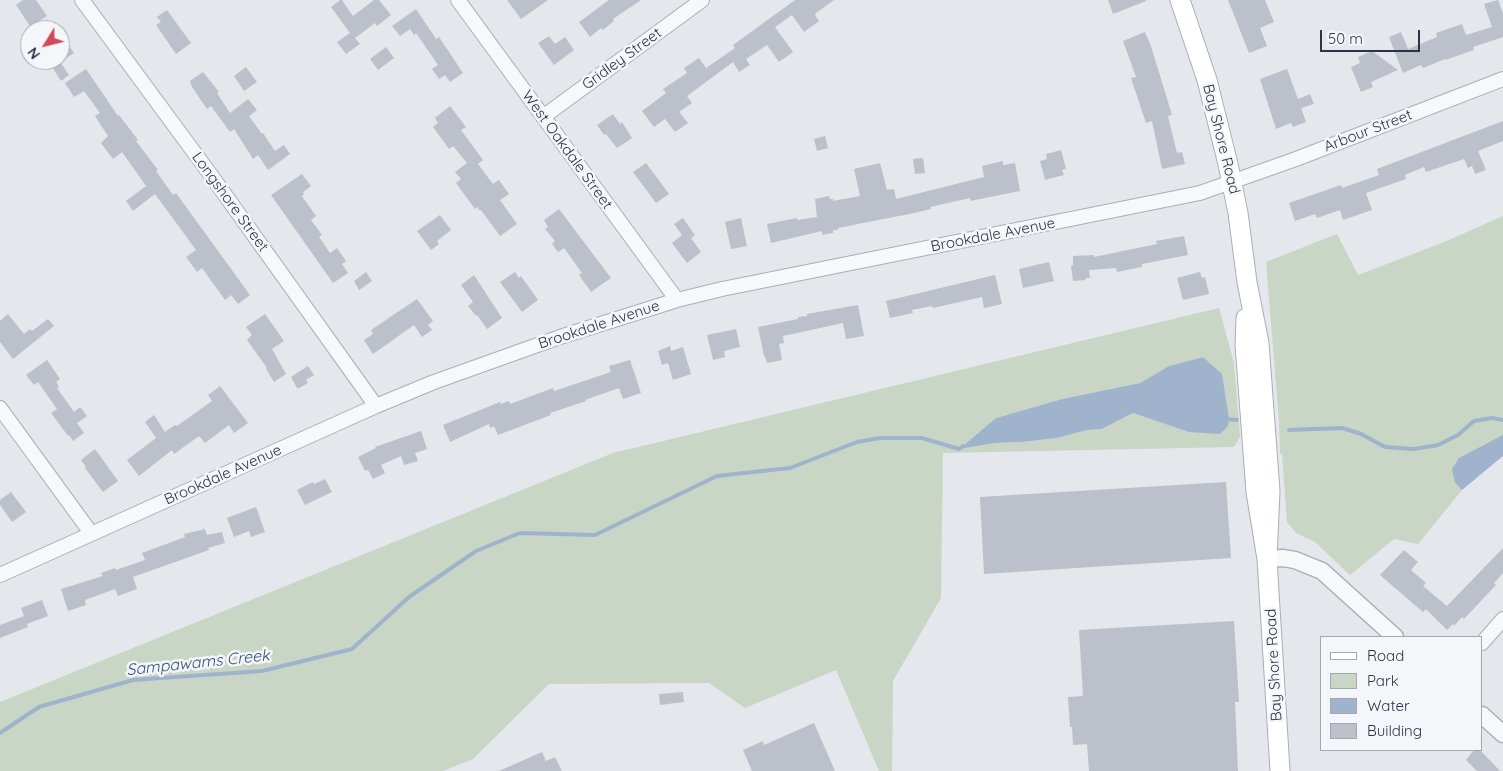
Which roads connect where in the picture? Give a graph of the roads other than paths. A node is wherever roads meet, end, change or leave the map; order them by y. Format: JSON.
{"nodes":[{"id":1,"x":82,"y":0,"type":"edge"},
{"id":2,"x":458,"y":0,"type":"edge"},
{"id":3,"x":702,"y":0,"type":"edge"},
{"id":4,"x":1180,"y":0,"type":"edge"},
{"id":5,"x":1503,"y":79,"type":"edge"},
{"id":6,"x":543,"y":117,"type":"junction"},
{"id":7,"x":1232,"y":182,"type":"junction"},
{"id":8,"x":677,"y":300,"type":"junction"},
{"id":9,"x":376,"y":406,"type":"junction"},
{"id":10,"x":0,"y":408,"type":"edge"},
{"id":11,"x":91,"y":533,"type":"junction"},
{"id":12,"x":1267,"y":559,"type":"junction"},
{"id":13,"x":0,"y":575,"type":"edge"},
{"id":14,"x":1503,"y":619,"type":"edge"},
{"id":15,"x":1394,"y":636,"type":"edge"},
{"id":16,"x":1483,"y":642,"type":"edge"},
{"id":17,"x":1483,"y":716,"type":"edge"},
{"id":18,"x":1503,"y":734,"type":"edge"},
{"id":19,"x":1280,"y":771,"type":"edge"}],
"edges":[{"from":1,"to":9,"type":"street","name":"Longshore Street"},
{"from":2,"to":6,"type":"street","name":"West Oakdale Street"},
{"from":3,"to":6,"type":"street","name":"Gridley Street"},
{"from":4,"to":7,"type":"main road","name":"Bay Shore Road"},
{"from":5,"to":7,"type":"street","name":"Arbour Street"},
{"from":6,"to":8,"type":"street","name":"West Oakdale Street"},
{"from":7,"to":8,"type":"street","name":"Brookdale Avenue"},
{"from":7,"to":12,"type":"main road","name":"Bay Shore Road"},
{"from":8,"to":9,"type":"street","name":"Brookdale Avenue"},
{"from":9,"to":11,"type":"street","name":"Brookdale Avenue"},
{"from":10,"to":11,"type":"street"},
{"from":11,"to":13,"type":"street","name":"Brookdale Avenue"},
{"from":12,"to":15,"type":"street"},
{"from":12,"to":19,"type":"main road","name":"Bay Shore Road"},
{"from":14,"to":16,"type":"street"},
{"from":17,"to":18,"type":"street"}]}
